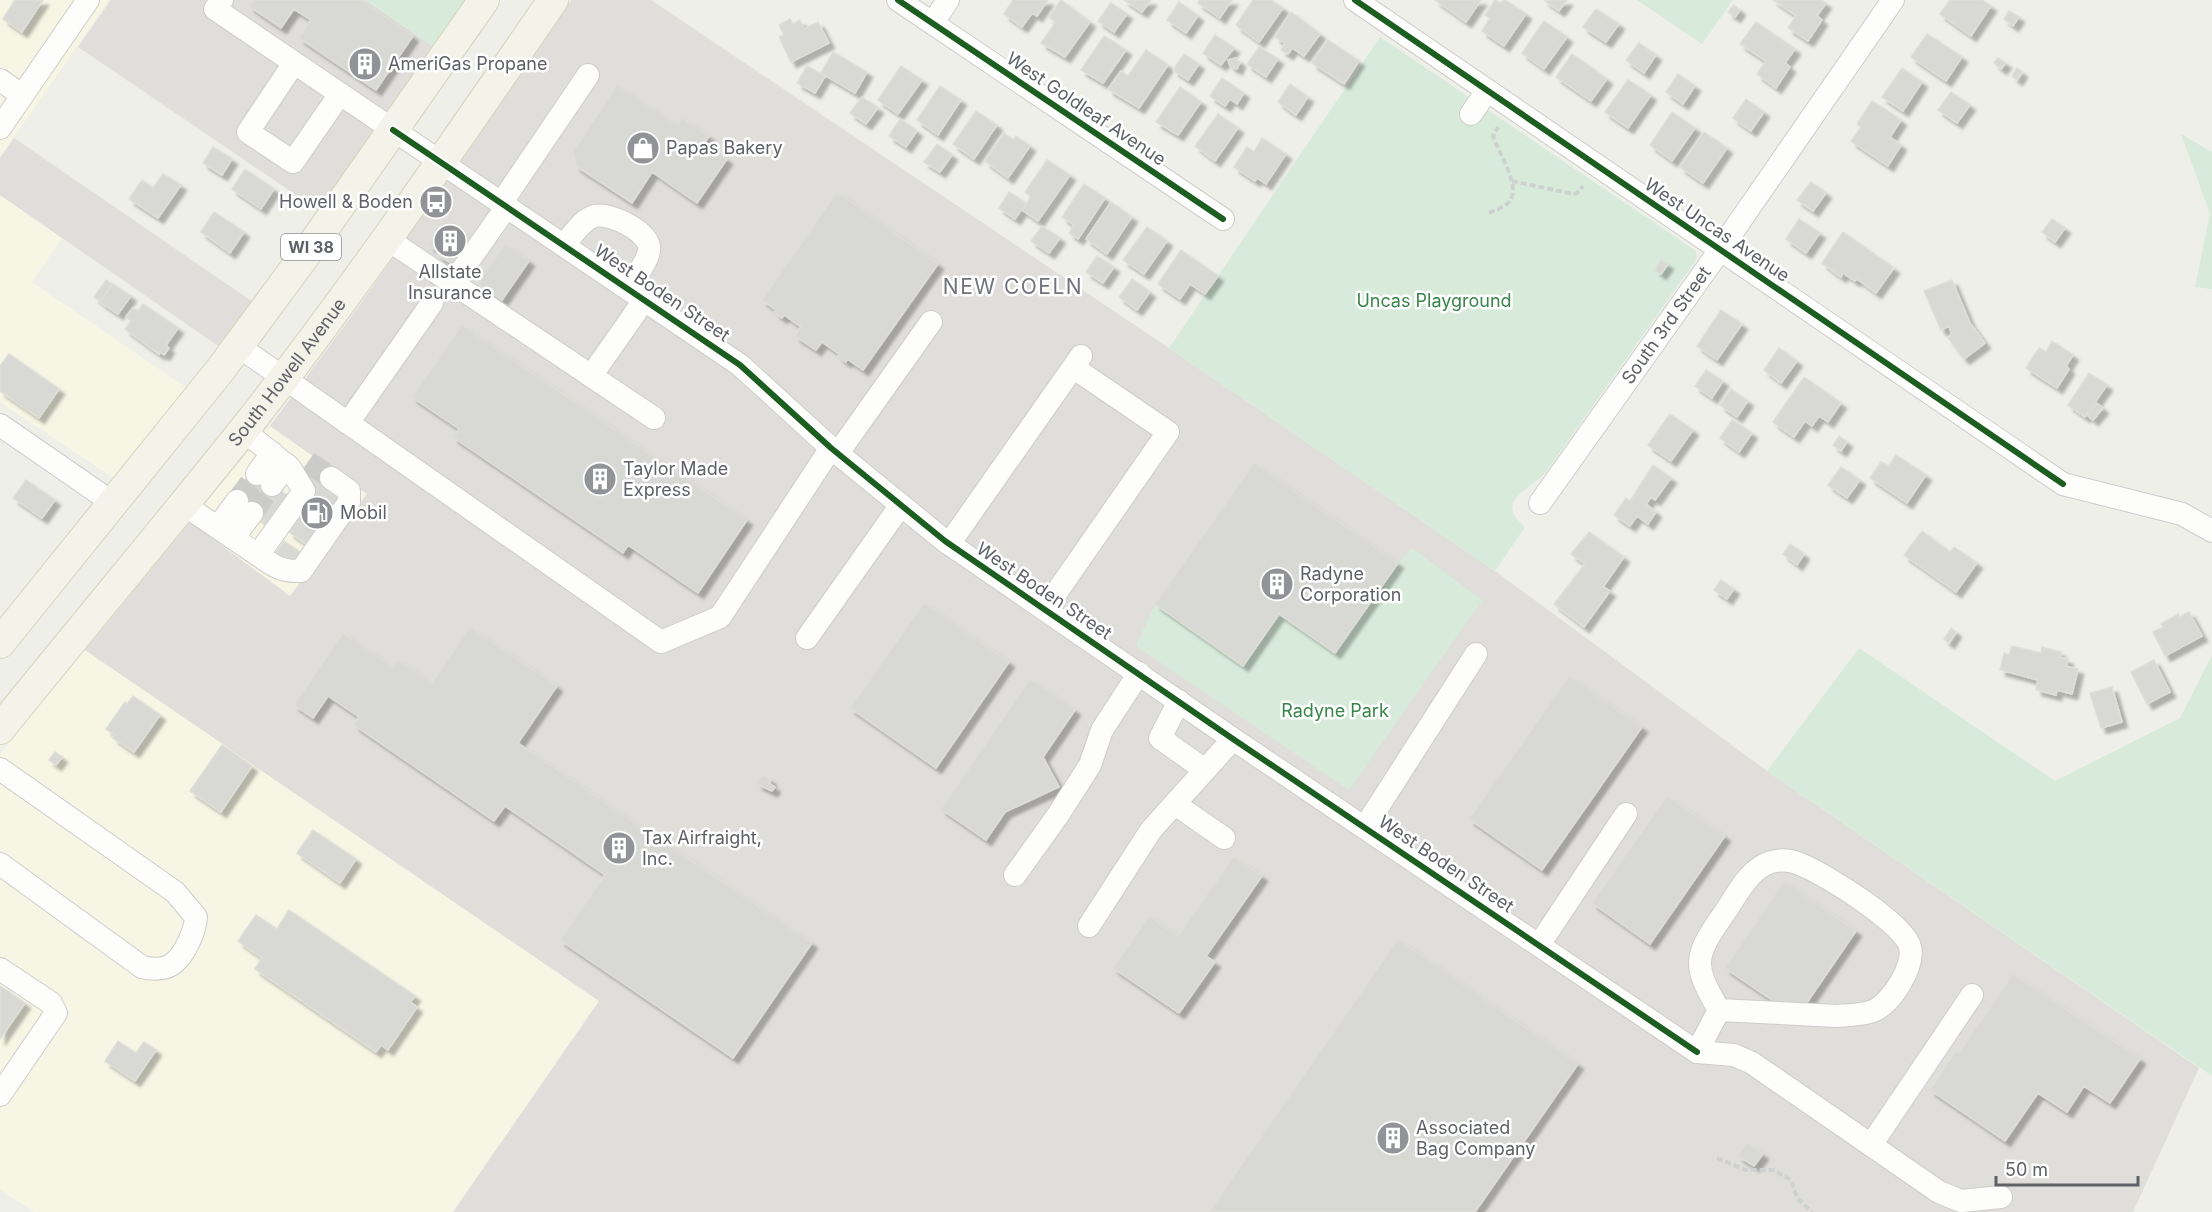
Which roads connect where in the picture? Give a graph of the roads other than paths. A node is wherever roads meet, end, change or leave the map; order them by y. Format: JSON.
{"nodes":[{"id":1,"x":88,"y":0,"type":"edge"},
{"id":2,"x":222,"y":0,"type":"edge"},
{"id":3,"x":484,"y":0,"type":"edge"},
{"id":4,"x":553,"y":0,"type":"edge"},
{"id":5,"x":898,"y":0,"type":"edge"},
{"id":6,"x":948,"y":0,"type":"edge"},
{"id":7,"x":1355,"y":0,"type":"edge"},
{"id":8,"x":1893,"y":0,"type":"edge"},
{"id":9,"x":933,"y":23,"type":"junction"},
{"id":10,"x":294,"y":63,"type":"junction"},
{"id":11,"x":588,"y":75,"type":"dead end"},
{"id":12,"x":0,"y":80,"type":"edge"},
{"id":13,"x":1487,"y":91,"type":"junction"},
{"id":14,"x":340,"y":94,"type":"junction"},
{"id":15,"x":22,"y":95,"type":"junction"},
{"id":16,"x":1470,"y":114,"type":"dead end"},
{"id":17,"x":0,"y":128,"type":"edge"},
{"id":18,"x":393,"y":130,"type":"junction"},
{"id":19,"x":441,"y":163,"type":"junction"},
{"id":20,"x":505,"y":204,"type":"junction"},
{"id":21,"x":1223,"y":219,"type":"dead end"},
{"id":22,"x":387,"y":239,"type":"junction"},
{"id":23,"x":564,"y":244,"type":"junction"},
{"id":24,"x":1720,"y":250,"type":"junction"},
{"id":25,"x":453,"y":284,"type":"junction"},
{"id":26,"x":636,"y":294,"type":"junction"},
{"id":27,"x":432,"y":303,"type":"dead end"},
{"id":28,"x":931,"y":322,"type":"dead end"},
{"id":29,"x":238,"y":346,"type":"junction"},
{"id":30,"x":591,"y":376,"type":"junction"},
{"id":31,"x":283,"y":378,"type":"junction"},
{"id":32,"x":654,"y":418,"type":"dead end"},
{"id":33,"x":348,"y":423,"type":"junction"},
{"id":34,"x":0,"y":425,"type":"edge"},
{"id":35,"x":243,"y":430,"type":"junction"},
{"id":36,"x":834,"y":450,"type":"junction"},
{"id":37,"x":287,"y":460,"type":"junction"},
{"id":38,"x":331,"y":478,"type":"tunnel mouth"},
{"id":39,"x":265,"y":479,"type":"tunnel mouth"},
{"id":40,"x":113,"y":503,"type":"junction"},
{"id":41,"x":183,"y":504,"type":"junction"},
{"id":42,"x":1540,"y":504,"type":"dead end"},
{"id":43,"x":901,"y":506,"type":"junction"},
{"id":44,"x":244,"y":507,"type":"tunnel mouth"},
{"id":45,"x":2212,"y":531,"type":"edge"},
{"id":46,"x":226,"y":532,"type":"junction"},
{"id":47,"x":949,"y":544,"type":"junction"},
{"id":48,"x":258,"y":555,"type":"junction"},
{"id":49,"x":1045,"y":609,"type":"junction"},
{"id":50,"x":807,"y":638,"type":"dead end"},
{"id":51,"x":0,"y":643,"type":"edge"},
{"id":52,"x":1476,"y":654,"type":"dead end"},
{"id":53,"x":1139,"y":673,"type":"junction"},
{"id":54,"x":1179,"y":701,"type":"junction"},
{"id":55,"x":0,"y":729,"type":"edge"},
{"id":56,"x":1233,"y":739,"type":"junction"},
{"id":57,"x":0,"y":769,"type":"edge"},
{"id":58,"x":1205,"y":770,"type":"junction"},
{"id":59,"x":1175,"y":804,"type":"junction"},
{"id":60,"x":1626,"y":814,"type":"dead end"},
{"id":61,"x":1365,"y":827,"type":"junction"},
{"id":62,"x":1224,"y":838,"type":"dead end"},
{"id":63,"x":0,"y":864,"type":"edge"},
{"id":64,"x":1015,"y":875,"type":"dead end"},
{"id":65,"x":1089,"y":926,"type":"dead end"},
{"id":66,"x":1539,"y":945,"type":"junction"},
{"id":67,"x":0,"y":969,"type":"edge"},
{"id":68,"x":1972,"y":995,"type":"dead end"},
{"id":69,"x":1719,"y":1010,"type":"junction"},
{"id":70,"x":1697,"y":1052,"type":"junction"},
{"id":71,"x":8,"y":1066,"type":"edge"},
{"id":72,"x":0,"y":1095,"type":"edge"},
{"id":73,"x":1871,"y":1145,"type":"junction"},
{"id":74,"x":2001,"y":1197,"type":"dead end"}],
"edges":[{"from":1,"to":15,"type":"street"},
{"from":2,"to":10,"type":"street","name":"West Boden Street"},
{"from":3,"to":18,"type":"main road","number":"WI 38"},
{"from":4,"to":19,"type":"main road","name":"South Howell Avenue","number":"WI 38"},
{"from":5,"to":9,"type":"street","name":"West Goldleaf Avenue"},
{"from":6,"to":9,"type":"street"},
{"from":7,"to":13,"type":"street","name":"West Uncas Avenue"},
{"from":8,"to":24,"type":"street","name":"South 3rd Street"},
{"from":9,"to":21,"type":"street","name":"West Goldleaf Avenue"},
{"from":10,"to":14,"type":"street","name":"West Boden Street"},
{"from":10,"to":14,"type":"street"},
{"from":11,"to":20,"type":"street"},
{"from":12,"to":15,"type":"street"},
{"from":13,"to":16,"type":"street"},
{"from":13,"to":24,"type":"street","name":"West Uncas Avenue"},
{"from":14,"to":18,"type":"street","name":"West Boden Street"},
{"from":15,"to":17,"type":"street"},
{"from":18,"to":19,"type":"street","name":"West Boden Street"},
{"from":18,"to":29,"type":"main road","number":"WI 38"},
{"from":19,"to":20,"type":"street","name":"West Boden Street"},
{"from":19,"to":22,"type":"main road","name":"South Howell Avenue","number":"WI 38"},
{"from":20,"to":23,"type":"street","name":"West Boden Street"},
{"from":20,"to":25,"type":"street"},
{"from":22,"to":25,"type":"street"},
{"from":22,"to":31,"type":"main road","name":"South Howell Avenue","number":"WI 38"},
{"from":23,"to":26,"type":"street","name":"West Boden Street"},
{"from":23,"to":26,"type":"street"},
{"from":24,"to":42,"type":"street","name":"South 3rd Street"},
{"from":24,"to":45,"type":"street","name":"West Uncas Avenue"},
{"from":25,"to":30,"type":"street"},
{"from":26,"to":30,"type":"street"},
{"from":26,"to":36,"type":"street","name":"West Boden Street"},
{"from":27,"to":33,"type":"street"},
{"from":28,"to":36,"type":"street"},
{"from":29,"to":31,"type":"street"},
{"from":29,"to":40,"type":"main road","number":"WI 38"},
{"from":30,"to":32,"type":"street"},
{"from":31,"to":33,"type":"street"},
{"from":31,"to":35,"type":"main road","name":"South Howell Avenue","number":"WI 38"},
{"from":33,"to":36,"type":"street"},
{"from":34,"to":40,"type":"street"},
{"from":35,"to":37,"type":"street"},
{"from":35,"to":41,"type":"main road","name":"South Howell Avenue","number":"WI 38"},
{"from":36,"to":43,"type":"street","name":"West Boden Street"},
{"from":37,"to":39,"type":"street"},
{"from":37,"to":48,"type":"street"},
{"from":38,"to":48,"type":"street"},
{"from":40,"to":51,"type":"main road","number":"WI 38"},
{"from":41,"to":46,"type":"street"},
{"from":41,"to":55,"type":"main road","name":"South Howell Avenue","number":"WI 38"},
{"from":43,"to":47,"type":"street","name":"West Boden Street"},
{"from":43,"to":50,"type":"street"},
{"from":44,"to":46,"type":"street"},
{"from":46,"to":48,"type":"street"},
{"from":47,"to":49,"type":"street","name":"West Boden Street"},
{"from":47,"to":49,"type":"street"},
{"from":49,"to":53,"type":"street","name":"West Boden Street"},
{"from":52,"to":61,"type":"street"},
{"from":53,"to":54,"type":"street","name":"West Boden Street"},
{"from":53,"to":64,"type":"street"},
{"from":54,"to":56,"type":"street","name":"West Boden Street"},
{"from":54,"to":58,"type":"street"},
{"from":56,"to":58,"type":"street"},
{"from":56,"to":61,"type":"street","name":"West Boden Street"},
{"from":57,"to":63,"type":"street"},
{"from":58,"to":59,"type":"street"},
{"from":59,"to":62,"type":"street"},
{"from":59,"to":65,"type":"street"},
{"from":60,"to":66,"type":"street"},
{"from":61,"to":66,"type":"street","name":"West Boden Street"},
{"from":66,"to":70,"type":"street","name":"West Boden Street"},
{"from":67,"to":71,"type":"street"},
{"from":68,"to":73,"type":"street"},
{"from":69,"to":69,"type":"street"},
{"from":69,"to":70,"type":"street"},
{"from":70,"to":73,"type":"street"},
{"from":71,"to":72,"type":"street"},
{"from":73,"to":74,"type":"street"}]}
